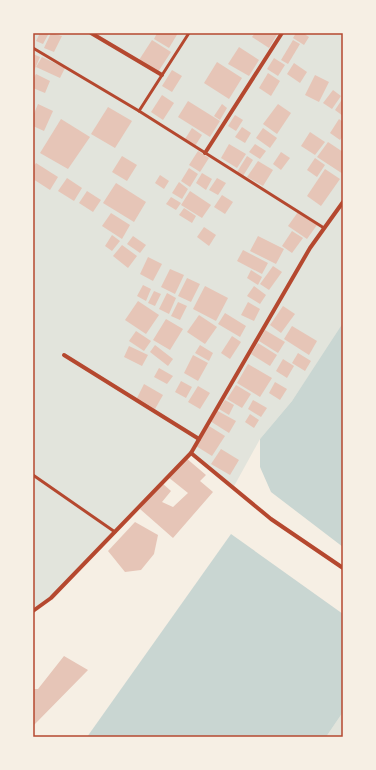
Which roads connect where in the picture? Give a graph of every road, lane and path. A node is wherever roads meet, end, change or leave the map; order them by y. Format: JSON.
{"nodes":[{"id":1,"x":92,"y":33,"type":"edge"},
{"id":2,"x":188,"y":33,"type":"edge"},
{"id":3,"x":282,"y":33,"type":"edge"},
{"id":4,"x":33,"y":48,"type":"edge"},
{"id":5,"x":162,"y":74,"type":"junction"},
{"id":6,"x":139,"y":111,"type":"junction"},
{"id":7,"x":205,"y":152,"type":"junction"},
{"id":8,"x":343,"y":202,"type":"edge"},
{"id":9,"x":324,"y":228,"type":"junction"},
{"id":10,"x":64,"y":355,"type":"dead end"},
{"id":11,"x":199,"y":439,"type":"junction"},
{"id":12,"x":191,"y":453,"type":"junction"},
{"id":13,"x":33,"y":475,"type":"edge"},
{"id":14,"x":115,"y":532,"type":"junction"},
{"id":15,"x":343,"y":568,"type":"edge"},
{"id":16,"x":33,"y":611,"type":"edge"}],
"edges":[{"from":1,"to":5,"type":"street"},
{"from":2,"to":5,"type":"lane"},
{"from":3,"to":7,"type":"street"},
{"from":4,"to":6,"type":"lane"},
{"from":5,"to":6,"type":"lane"},
{"from":6,"to":7,"type":"lane"},
{"from":7,"to":9,"type":"lane"},
{"from":8,"to":9,"type":"street"},
{"from":9,"to":11,"type":"street"},
{"from":10,"to":11,"type":"street"},
{"from":11,"to":12,"type":"street"},
{"from":12,"to":14,"type":"street"},
{"from":12,"to":15,"type":"street"},
{"from":13,"to":14,"type":"lane"},
{"from":14,"to":16,"type":"street"}]}
